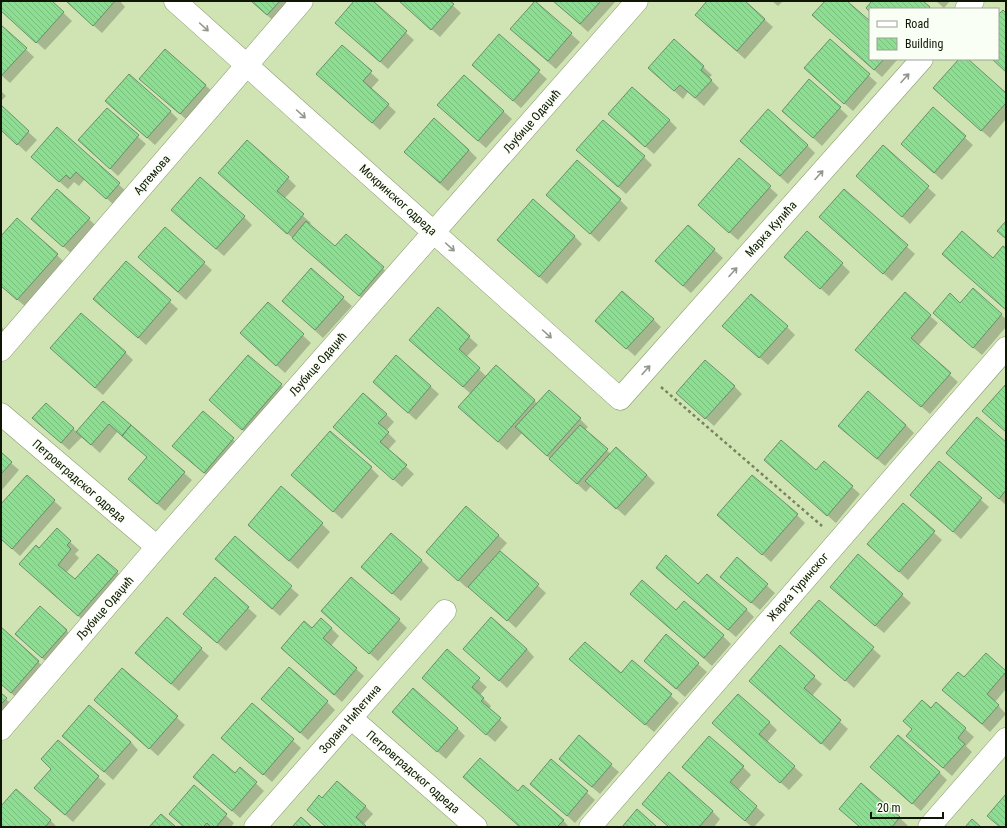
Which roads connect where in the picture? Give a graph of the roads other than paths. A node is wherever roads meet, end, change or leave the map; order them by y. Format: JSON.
{"nodes":[{"id":1,"x":175,"y":1,"type":"edge"},
{"id":2,"x":302,"y":1,"type":"edge"},
{"id":3,"x":637,"y":1,"type":"edge"},
{"id":4,"x":921,"y":60,"type":"edge"},
{"id":5,"x":247,"y":65,"type":"junction"},
{"id":6,"x":433,"y":232,"type":"junction"},
{"id":7,"x":1006,"y":348,"type":"edge"},
{"id":8,"x":1,"y":350,"type":"edge"},
{"id":9,"x":620,"y":399,"type":"joint"},
{"id":10,"x":1,"y":414,"type":"edge"},
{"id":11,"x":157,"y":547,"type":"junction"},
{"id":12,"x":445,"y":611,"type":"dead end"},
{"id":13,"x":351,"y":718,"type":"junction"},
{"id":14,"x":1,"y":729,"type":"edge"},
{"id":15,"x":1006,"y":739,"type":"edge"},
{"id":16,"x":255,"y":827,"type":"edge"},
{"id":17,"x":476,"y":827,"type":"edge"},
{"id":18,"x":590,"y":827,"type":"edge"},
{"id":19,"x":929,"y":827,"type":"edge"}],
"edges":[{"from":1,"to":5,"type":"street","name":"Мокринског одреда","one_way":true},
{"from":2,"to":5,"type":"street","name":"Артемова"},
{"from":3,"to":6,"type":"street","name":"Љубице Одаџић"},
{"from":9,"to":4,"type":"street","name":"Марка Кулића","one_way":true},
{"from":5,"to":6,"type":"street","name":"Мокринског одреда","one_way":true},
{"from":5,"to":8,"type":"street","name":"Артемова"},
{"from":6,"to":9,"type":"street","name":"Мокринског одреда","one_way":true},
{"from":6,"to":11,"type":"street","name":"Љубице Одаџић"},
{"from":7,"to":18,"type":"street","name":"Жарка Туринског"},
{"from":10,"to":11,"type":"street","name":"Петровградског одреда"},
{"from":11,"to":14,"type":"street","name":"Љубице Одаџић"},
{"from":12,"to":13,"type":"street","name":"Зорана Нићетина"},
{"from":13,"to":16,"type":"street","name":"Зорана Нићетина"},
{"from":13,"to":17,"type":"street","name":"Петровградског одреда"},
{"from":15,"to":19,"type":"street"}]}
